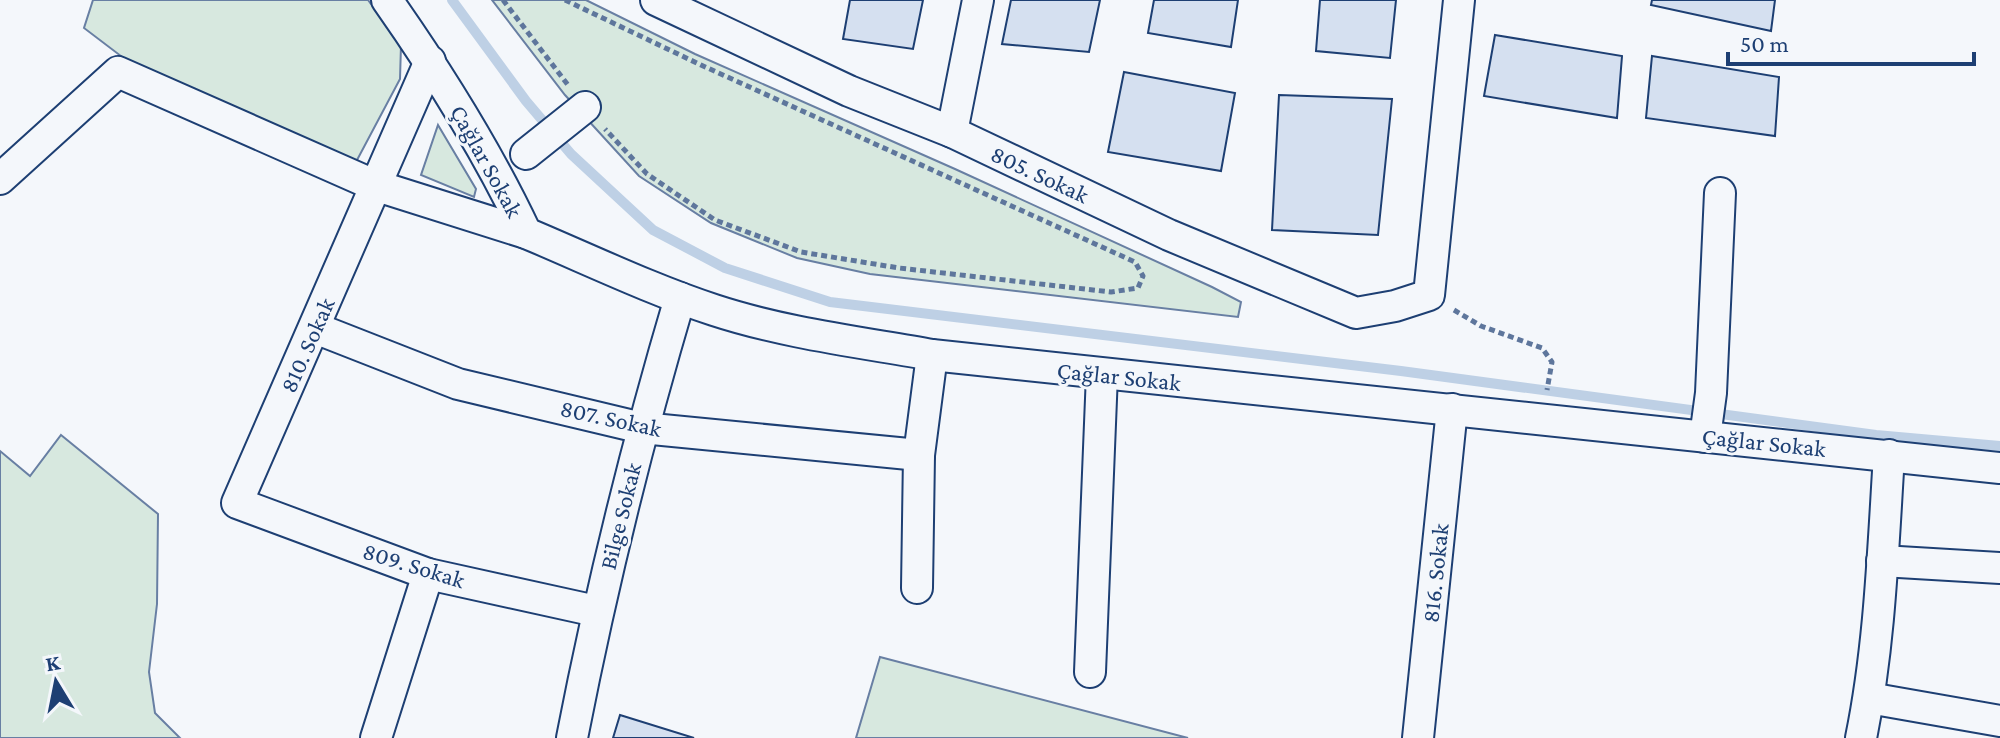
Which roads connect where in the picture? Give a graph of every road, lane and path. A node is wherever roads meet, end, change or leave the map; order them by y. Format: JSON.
{"nodes":[{"id":1,"x":387,"y":0,"type":"edge"},
{"id":2,"x":503,"y":0,"type":"edge"},
{"id":3,"x":565,"y":0,"type":"edge"},
{"id":4,"x":656,"y":0,"type":"edge"},
{"id":5,"x":978,"y":0,"type":"edge"},
{"id":6,"x":1459,"y":0,"type":"edge"},
{"id":7,"x":430,"y":61,"type":"junction"},
{"id":8,"x":585,"y":107,"type":"junction"},
{"id":9,"x":952,"y":132,"type":"junction"},
{"id":10,"x":526,"y":154,"type":"dead end"},
{"id":11,"x":0,"y":179,"type":"edge"},
{"id":12,"x":374,"y":185,"type":"junction"},
{"id":13,"x":1720,"y":193,"type":"dead end"},
{"id":14,"x":526,"y":233,"type":"junction"},
{"id":15,"x":1429,"y":295,"type":"junction"},
{"id":16,"x":680,"y":298,"type":"junction"},
{"id":17,"x":315,"y":328,"type":"junction"},
{"id":18,"x":932,"y":355,"type":"junction"},
{"id":19,"x":1102,"y":374,"type":"junction"},
{"id":20,"x":1549,"y":374,"type":"dead end"},
{"id":21,"x":1452,"y":409,"type":"junction"},
{"id":22,"x":642,"y":428,"type":"junction"},
{"id":23,"x":1705,"y":437,"type":"junction"},
{"id":24,"x":919,"y":455,"type":"junction"},
{"id":25,"x":1889,"y":455,"type":"junction"},
{"id":26,"x":2000,"y":468,"type":"edge"},
{"id":27,"x":237,"y":503,"type":"joint"},
{"id":28,"x":1882,"y":561,"type":"junction"},
{"id":29,"x":2000,"y":568,"type":"edge"},
{"id":30,"x":428,"y":574,"type":"junction"},
{"id":31,"x":917,"y":588,"type":"dead end"},
{"id":32,"x":596,"y":611,"type":"junction"},
{"id":33,"x":1090,"y":672,"type":"dead end"},
{"id":34,"x":1869,"y":698,"type":"junction"},
{"id":35,"x":2000,"y":721,"type":"edge"},
{"id":36,"x":376,"y":738,"type":"edge"},
{"id":37,"x":572,"y":738,"type":"edge"},
{"id":38,"x":1418,"y":738,"type":"edge"},
{"id":39,"x":1861,"y":738,"type":"edge"}],
"edges":[{"from":1,"to":7,"type":"street","name":"Çağlar Sokak"},
{"from":2,"to":8,"type":"path"},
{"from":3,"to":8,"type":"path"},
{"from":4,"to":9,"type":"street","name":"805. Sokak"},
{"from":5,"to":9,"type":"street"},
{"from":6,"to":15,"type":"street"},
{"from":7,"to":12,"type":"street","name":"810. Sokak"},
{"from":7,"to":14,"type":"street","name":"Çağlar Sokak"},
{"from":8,"to":10,"type":"street"},
{"from":9,"to":15,"type":"street","name":"805. Sokak"},
{"from":11,"to":12,"type":"street"},
{"from":12,"to":14,"type":"street"},
{"from":12,"to":17,"type":"street","name":"810. Sokak"},
{"from":13,"to":23,"type":"street"},
{"from":14,"to":16,"type":"street","name":"Çağlar Sokak"},
{"from":15,"to":20,"type":"path"},
{"from":16,"to":18,"type":"street","name":"Çağlar Sokak"},
{"from":16,"to":22,"type":"street","name":"Bilge Sokak"},
{"from":17,"to":22,"type":"street","name":"807. Sokak"},
{"from":17,"to":27,"type":"street","name":"810. Sokak"},
{"from":18,"to":19,"type":"street","name":"Çağlar Sokak"},
{"from":18,"to":24,"type":"street"},
{"from":19,"to":21,"type":"street","name":"Çağlar Sokak"},
{"from":19,"to":33,"type":"street"},
{"from":21,"to":23,"type":"street","name":"Çağlar Sokak"},
{"from":21,"to":38,"type":"street","name":"816. Sokak"},
{"from":22,"to":24,"type":"street","name":"807. Sokak"},
{"from":22,"to":32,"type":"street","name":"Bilge Sokak"},
{"from":23,"to":25,"type":"street","name":"Çağlar Sokak"},
{"from":24,"to":31,"type":"street"},
{"from":25,"to":26,"type":"street","name":"Çağlar Sokak"},
{"from":25,"to":28,"type":"street"},
{"from":27,"to":30,"type":"street","name":"809. Sokak"},
{"from":28,"to":29,"type":"street"},
{"from":28,"to":34,"type":"street"},
{"from":30,"to":32,"type":"street","name":"809. Sokak"},
{"from":30,"to":36,"type":"street"},
{"from":32,"to":37,"type":"street","name":"Bilge Sokak"},
{"from":34,"to":35,"type":"street"},
{"from":34,"to":39,"type":"street"}]}
